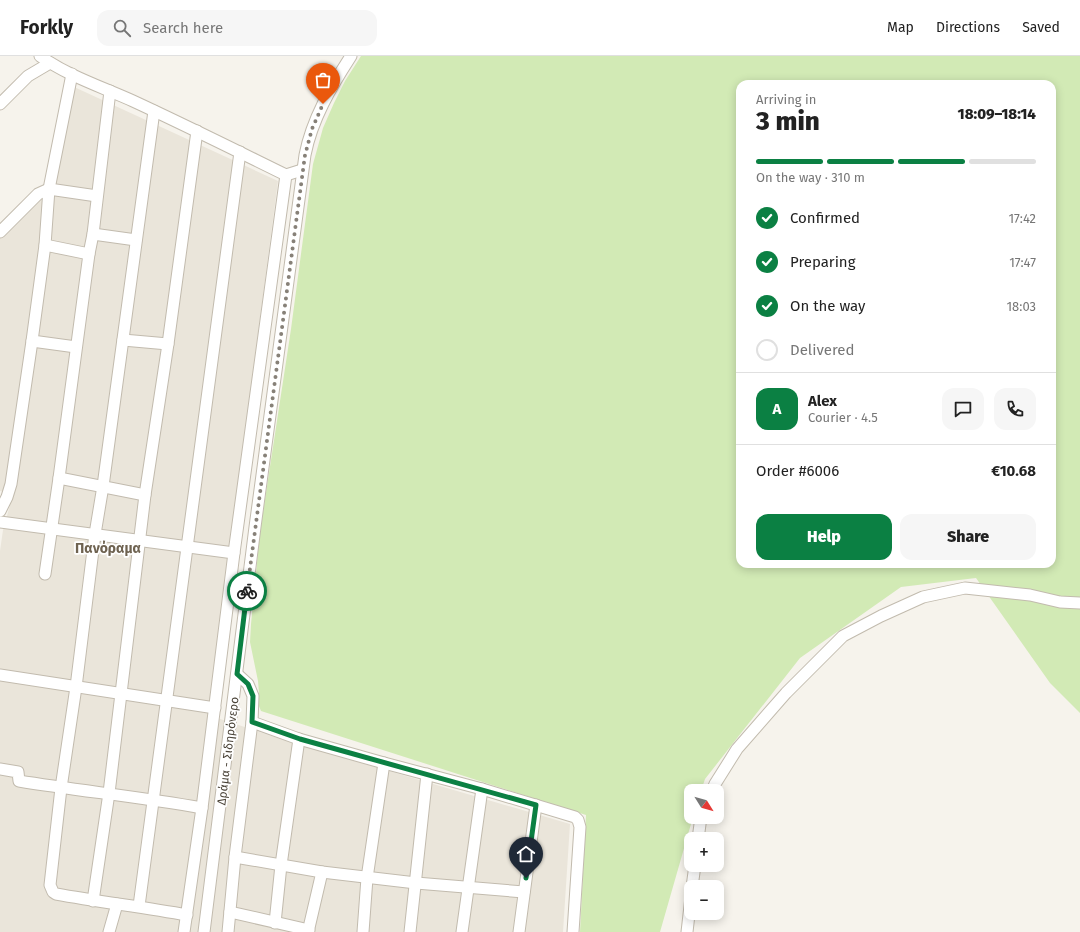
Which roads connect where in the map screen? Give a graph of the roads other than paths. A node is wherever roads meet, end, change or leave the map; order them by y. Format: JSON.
{"nodes":[{"id":1,"x":40,"y":56,"type":"edge"},
{"id":2,"x":351,"y":56,"type":"edge"},
{"id":3,"x":50,"y":63,"type":"junction"},
{"id":4,"x":72,"y":74,"type":"junction"},
{"id":5,"x":110,"y":91,"type":"junction"},
{"id":6,"x":0,"y":104,"type":"edge"},
{"id":7,"x":154,"y":111,"type":"junction"},
{"id":8,"x":197,"y":132,"type":"junction"},
{"id":9,"x":240,"y":152,"type":"junction"},
{"id":10,"x":302,"y":170,"type":"junction"},
{"id":11,"x":286,"y":175,"type":"junction"},
{"id":12,"x":48,"y":189,"type":"junction"},
{"id":13,"x":97,"y":196,"type":"junction"},
{"id":14,"x":0,"y":232,"type":"edge"},
{"id":15,"x":92,"y":234,"type":"junction"},
{"id":16,"x":136,"y":240,"type":"junction"},
{"id":17,"x":45,"y":245,"type":"junction"},
{"id":18,"x":88,"y":254,"type":"junction"},
{"id":19,"x":123,"y":340,"type":"junction"},
{"id":20,"x":32,"y":341,"type":"junction"},
{"id":21,"x":168,"y":344,"type":"junction"},
{"id":22,"x":76,"y":347,"type":"junction"},
{"id":23,"x":59,"y":478,"type":"junction"},
{"id":24,"x":103,"y":486,"type":"junction"},
{"id":25,"x":145,"y":495,"type":"junction"},
{"id":26,"x":1,"y":507,"type":"edge"},
{"id":27,"x":0,"y":522,"type":"edge"},
{"id":28,"x":51,"y":528,"type":"junction"},
{"id":29,"x":95,"y":534,"type":"junction"},
{"id":30,"x":140,"y":540,"type":"junction"},
{"id":31,"x":187,"y":547,"type":"junction"},
{"id":32,"x":234,"y":554,"type":"junction"},
{"id":33,"x":45,"y":574,"type":"dead end"},
{"id":34,"x":1080,"y":603,"type":"edge"},
{"id":35,"x":237,"y":674,"type":"junction"},
{"id":36,"x":0,"y":675,"type":"edge"},
{"id":37,"x":76,"y":687,"type":"junction"},
{"id":38,"x":121,"y":694,"type":"junction"},
{"id":39,"x":166,"y":700,"type":"junction"},
{"id":40,"x":215,"y":708,"type":"junction"},
{"id":41,"x":252,"y":722,"type":"junction"},
{"id":42,"x":300,"y":739,"type":"junction"},
{"id":43,"x":384,"y":763,"type":"junction"},
{"id":44,"x":0,"y":769,"type":"edge"},
{"id":45,"x":427,"y":774,"type":"junction"},
{"id":46,"x":715,"y":784,"type":"edge"},
{"id":47,"x":61,"y":788,"type":"junction"},
{"id":48,"x":482,"y":789,"type":"junction"},
{"id":49,"x":110,"y":793,"type":"junction"},
{"id":50,"x":154,"y":799,"type":"junction"},
{"id":51,"x":536,"y":805,"type":"junction"},
{"id":52,"x":202,"y":808,"type":"junction"},
{"id":53,"x":236,"y":857,"type":"junction"},
{"id":54,"x":281,"y":865,"type":"junction"},
{"id":55,"x":322,"y":872,"type":"junction"},
{"id":56,"x":367,"y":878,"type":"junction"},
{"id":57,"x":416,"y":883,"type":"junction"},
{"id":58,"x":468,"y":886,"type":"junction"},
{"id":59,"x":524,"y":892,"type":"junction"},
{"id":60,"x":93,"y":901,"type":"junction"},
{"id":61,"x":117,"y":904,"type":"junction"},
{"id":62,"x":139,"y":906,"type":"junction"},
{"id":63,"x":230,"y":912,"type":"junction"},
{"id":64,"x":187,"y":914,"type":"junction"},
{"id":65,"x":688,"y":920,"type":"edge"},
{"id":66,"x":275,"y":923,"type":"junction"},
{"id":67,"x":308,"y":931,"type":"edge"},
{"id":68,"x":109,"y":932,"type":"edge"},
{"id":69,"x":184,"y":932,"type":"edge"},
{"id":70,"x":204,"y":932,"type":"edge"},
{"id":71,"x":228,"y":932,"type":"edge"},
{"id":72,"x":363,"y":932,"type":"edge"},
{"id":73,"x":410,"y":932,"type":"edge"},
{"id":74,"x":462,"y":932,"type":"edge"},
{"id":75,"x":519,"y":932,"type":"edge"},
{"id":76,"x":573,"y":932,"type":"edge"},
{"id":77,"x":687,"y":932,"type":"edge"}],
"edges":[{"from":1,"to":3,"type":"street"},
{"from":2,"to":10,"type":"street","name":"Δράμα - Σιδηρόνερο"},
{"from":3,"to":4,"type":"street"},
{"from":3,"to":6,"type":"street"},
{"from":4,"to":5,"type":"street"},
{"from":4,"to":12,"type":"street"},
{"from":5,"to":7,"type":"street"},
{"from":5,"to":13,"type":"street"},
{"from":7,"to":8,"type":"street"},
{"from":7,"to":16,"type":"street"},
{"from":8,"to":9,"type":"street"},
{"from":8,"to":21,"type":"street"},
{"from":9,"to":11,"type":"street"},
{"from":9,"to":31,"type":"street"},
{"from":10,"to":11,"type":"street"},
{"from":10,"to":35,"type":"street","name":"Δράμα - Σιδηρόνερο"},
{"from":11,"to":32,"type":"street"},
{"from":12,"to":13,"type":"street"},
{"from":12,"to":14,"type":"street"},
{"from":12,"to":17,"type":"street"},
{"from":13,"to":15,"type":"street"},
{"from":15,"to":16,"type":"street"},
{"from":15,"to":18,"type":"street"},
{"from":16,"to":19,"type":"street"},
{"from":17,"to":18,"type":"street"},
{"from":17,"to":20,"type":"street"},
{"from":18,"to":22,"type":"street"},
{"from":19,"to":21,"type":"street"},
{"from":19,"to":24,"type":"street"},
{"from":20,"to":22,"type":"street"},
{"from":20,"to":26,"type":"street"},
{"from":21,"to":25,"type":"street"},
{"from":22,"to":23,"type":"street"},
{"from":23,"to":24,"type":"street"},
{"from":23,"to":28,"type":"street"},
{"from":24,"to":25,"type":"street"},
{"from":24,"to":29,"type":"street"},
{"from":25,"to":30,"type":"street"},
{"from":27,"to":28,"type":"street"},
{"from":28,"to":29,"type":"street"},
{"from":28,"to":33,"type":"street"},
{"from":29,"to":30,"type":"street"},
{"from":29,"to":37,"type":"street"},
{"from":30,"to":31,"type":"street"},
{"from":30,"to":38,"type":"street"},
{"from":31,"to":32,"type":"street"},
{"from":31,"to":39,"type":"street"},
{"from":32,"to":40,"type":"street"},
{"from":34,"to":46,"type":"street"},
{"from":35,"to":41,"type":"street"},
{"from":35,"to":70,"type":"street","name":"Δράμα - Σιδηρόνερο"},
{"from":36,"to":37,"type":"street"},
{"from":37,"to":38,"type":"street"},
{"from":37,"to":47,"type":"street"},
{"from":38,"to":39,"type":"street"},
{"from":38,"to":49,"type":"street"},
{"from":39,"to":40,"type":"street"},
{"from":39,"to":50,"type":"street"},
{"from":40,"to":52,"type":"street"},
{"from":41,"to":42,"type":"street"},
{"from":41,"to":53,"type":"street"},
{"from":42,"to":43,"type":"street"},
{"from":42,"to":54,"type":"street"},
{"from":43,"to":45,"type":"street"},
{"from":43,"to":56,"type":"street"},
{"from":44,"to":47,"type":"street"},
{"from":45,"to":48,"type":"street"},
{"from":45,"to":57,"type":"street"},
{"from":47,"to":49,"type":"street"},
{"from":47,"to":60,"type":"street"},
{"from":48,"to":51,"type":"street"},
{"from":48,"to":58,"type":"street"},
{"from":49,"to":50,"type":"street"},
{"from":49,"to":60,"type":"street"},
{"from":50,"to":52,"type":"street"},
{"from":50,"to":62,"type":"street"},
{"from":51,"to":59,"type":"street"},
{"from":51,"to":76,"type":"street"},
{"from":52,"to":64,"type":"street"},
{"from":53,"to":54,"type":"street"},
{"from":53,"to":63,"type":"street"},
{"from":54,"to":55,"type":"street"},
{"from":54,"to":66,"type":"street"},
{"from":55,"to":56,"type":"street"},
{"from":55,"to":67,"type":"street"},
{"from":56,"to":57,"type":"street"},
{"from":56,"to":72,"type":"street"},
{"from":57,"to":58,"type":"street"},
{"from":57,"to":73,"type":"street"},
{"from":58,"to":59,"type":"street"},
{"from":58,"to":74,"type":"street"},
{"from":59,"to":75,"type":"street"},
{"from":60,"to":61,"type":"street"},
{"from":61,"to":62,"type":"street"},
{"from":61,"to":68,"type":"street"},
{"from":62,"to":64,"type":"street"},
{"from":63,"to":66,"type":"street"},
{"from":63,"to":71,"type":"street"},
{"from":64,"to":69,"type":"street"},
{"from":65,"to":77,"type":"street"},
{"from":66,"to":67,"type":"street"}]}
